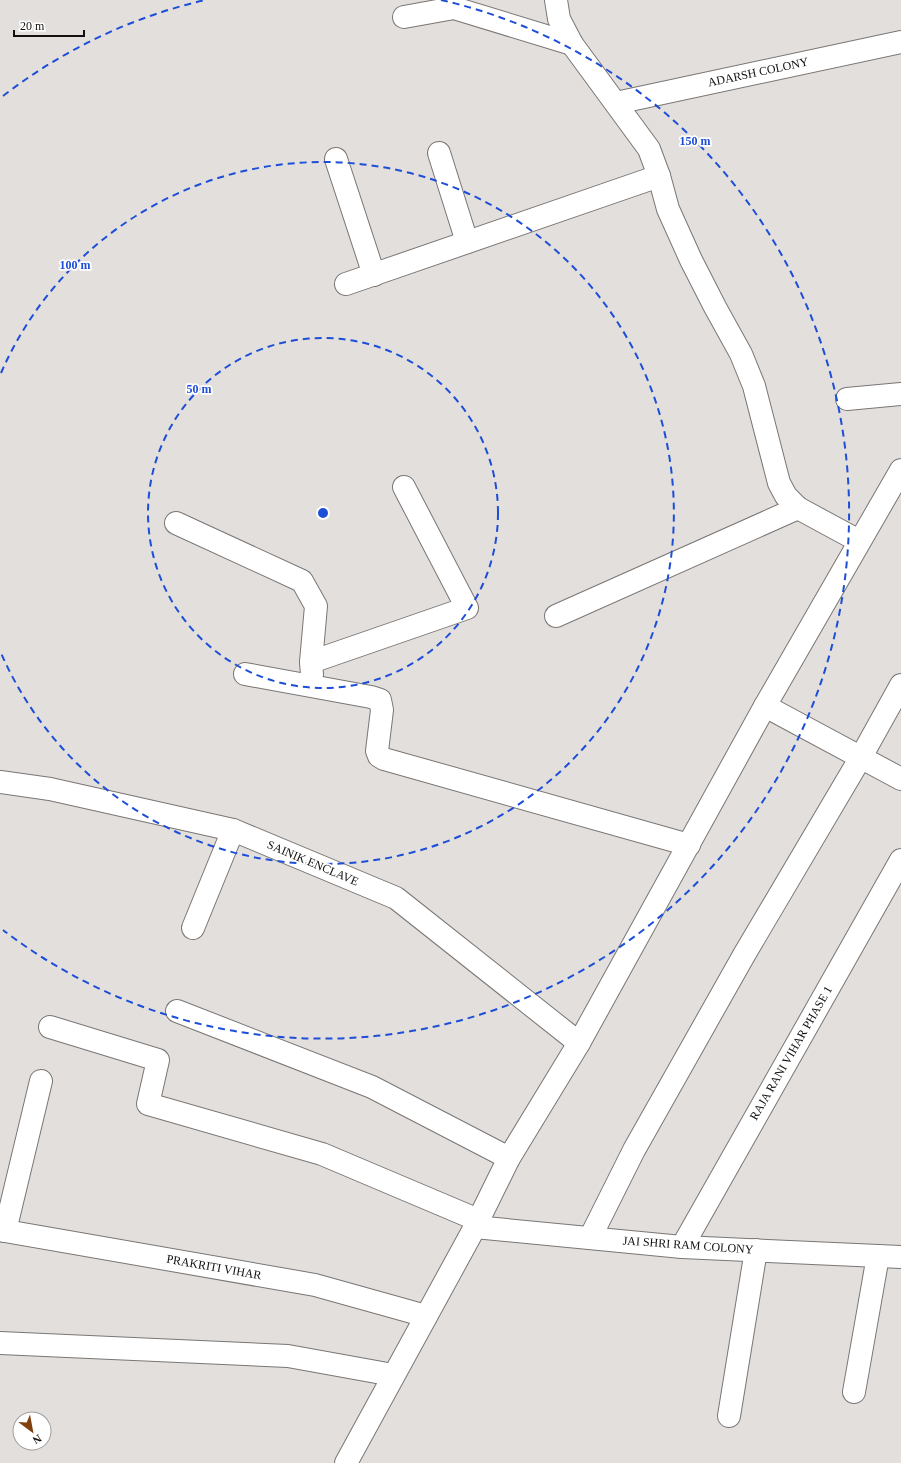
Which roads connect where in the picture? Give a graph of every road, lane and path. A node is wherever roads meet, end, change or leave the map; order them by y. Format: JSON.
{"nodes":[{"id":1,"x":556,"y":0,"type":"edge"},
{"id":2,"x":404,"y":17,"type":"dead end"},
{"id":3,"x":901,"y":42,"type":"edge"},
{"id":4,"x":572,"y":44,"type":"junction"},
{"id":5,"x":616,"y":103,"type":"junction"},
{"id":6,"x":439,"y":153,"type":"dead end"},
{"id":7,"x":336,"y":159,"type":"dead end"},
{"id":8,"x":659,"y":176,"type":"junction"},
{"id":9,"x":467,"y":242,"type":"junction"},
{"id":10,"x":374,"y":275,"type":"junction"},
{"id":11,"x":346,"y":284,"type":"dead end"},
{"id":12,"x":901,"y":394,"type":"edge"},
{"id":13,"x":846,"y":399,"type":"dead end"},
{"id":14,"x":901,"y":470,"type":"edge"},
{"id":15,"x":404,"y":487,"type":"dead end"},
{"id":16,"x":798,"y":508,"type":"junction"},
{"id":17,"x":176,"y":523,"type":"dead end"},
{"id":18,"x":859,"y":541,"type":"junction"},
{"id":19,"x":556,"y":616,"type":"dead end"},
{"id":20,"x":311,"y":662,"type":"junction"},
{"id":21,"x":245,"y":674,"type":"dead end"},
{"id":22,"x":901,"y":685,"type":"edge"},
{"id":23,"x":313,"y":686,"type":"junction"},
{"id":24,"x":764,"y":706,"type":"junction"},
{"id":25,"x":861,"y":757,"type":"junction"},
{"id":26,"x":901,"y":779,"type":"edge"},
{"id":27,"x":0,"y":782,"type":"edge"},
{"id":28,"x":233,"y":830,"type":"junction"},
{"id":29,"x":689,"y":845,"type":"junction"},
{"id":30,"x":901,"y":860,"type":"edge"},
{"id":31,"x":193,"y":928,"type":"dead end"},
{"id":32,"x":177,"y":1011,"type":"dead end"},
{"id":33,"x":50,"y":1027,"type":"dead end"},
{"id":34,"x":579,"y":1043,"type":"junction"},
{"id":35,"x":41,"y":1081,"type":"dead end"},
{"id":36,"x":509,"y":1158,"type":"junction"},
{"id":37,"x":476,"y":1223,"type":"junction"},
{"id":38,"x":2,"y":1231,"type":"edge"},
{"id":39,"x":590,"y":1238,"type":"junction"},
{"id":40,"x":682,"y":1247,"type":"junction"},
{"id":41,"x":756,"y":1250,"type":"junction"},
{"id":42,"x":878,"y":1256,"type":"junction"},
{"id":43,"x":901,"y":1257,"type":"edge"},
{"id":44,"x":426,"y":1316,"type":"junction"},
{"id":45,"x":0,"y":1342,"type":"edge"},
{"id":46,"x":393,"y":1375,"type":"junction"},
{"id":47,"x":854,"y":1392,"type":"dead end"},
{"id":48,"x":730,"y":1416,"type":"dead end"},
{"id":49,"x":346,"y":1463,"type":"edge"}],
"edges":[{"from":1,"to":4,"type":"street"},
{"from":2,"to":4,"type":"street"},
{"from":3,"to":5,"type":"street","name":"ADARSH COLONY"},
{"from":4,"to":5,"type":"street"},
{"from":5,"to":8,"type":"street"},
{"from":6,"to":9,"type":"street"},
{"from":7,"to":10,"type":"street"},
{"from":8,"to":9,"type":"street"},
{"from":8,"to":16,"type":"street"},
{"from":9,"to":10,"type":"street"},
{"from":10,"to":11,"type":"street"},
{"from":12,"to":13,"type":"street"},
{"from":14,"to":18,"type":"street"},
{"from":15,"to":20,"type":"street"},
{"from":16,"to":18,"type":"street"},
{"from":16,"to":19,"type":"street"},
{"from":17,"to":20,"type":"street"},
{"from":18,"to":24,"type":"street"},
{"from":20,"to":23,"type":"street"},
{"from":21,"to":23,"type":"street"},
{"from":22,"to":25,"type":"street"},
{"from":23,"to":29,"type":"street"},
{"from":24,"to":25,"type":"street"},
{"from":24,"to":29,"type":"street"},
{"from":25,"to":26,"type":"street"},
{"from":25,"to":39,"type":"street"},
{"from":27,"to":28,"type":"street","name":"SAINIK ENCLAVE"},
{"from":28,"to":31,"type":"street"},
{"from":28,"to":34,"type":"street","name":"SAINIK ENCLAVE"},
{"from":29,"to":34,"type":"street"},
{"from":30,"to":40,"type":"street","name":"RAJA RANI VIHAR PHASE 1"},
{"from":32,"to":36,"type":"street"},
{"from":33,"to":37,"type":"street","name":"JAI SHRI RAM COLONY"},
{"from":34,"to":36,"type":"street"},
{"from":35,"to":38,"type":"street"},
{"from":36,"to":37,"type":"street"},
{"from":37,"to":39,"type":"street","name":"JAI SHRI RAM COLONY"},
{"from":37,"to":44,"type":"street"},
{"from":38,"to":44,"type":"street","name":"PRAKRITI VIHAR"},
{"from":39,"to":40,"type":"street","name":"JAI SHRI RAM COLONY"},
{"from":40,"to":41,"type":"street","name":"JAI SHRI RAM COLONY"},
{"from":41,"to":42,"type":"street","name":"JAI SHRI RAM COLONY"},
{"from":41,"to":48,"type":"street"},
{"from":42,"to":43,"type":"street","name":"JAI SHRI RAM COLONY"},
{"from":42,"to":47,"type":"street"},
{"from":44,"to":46,"type":"street"},
{"from":45,"to":46,"type":"street"},
{"from":46,"to":49,"type":"street"}]}
